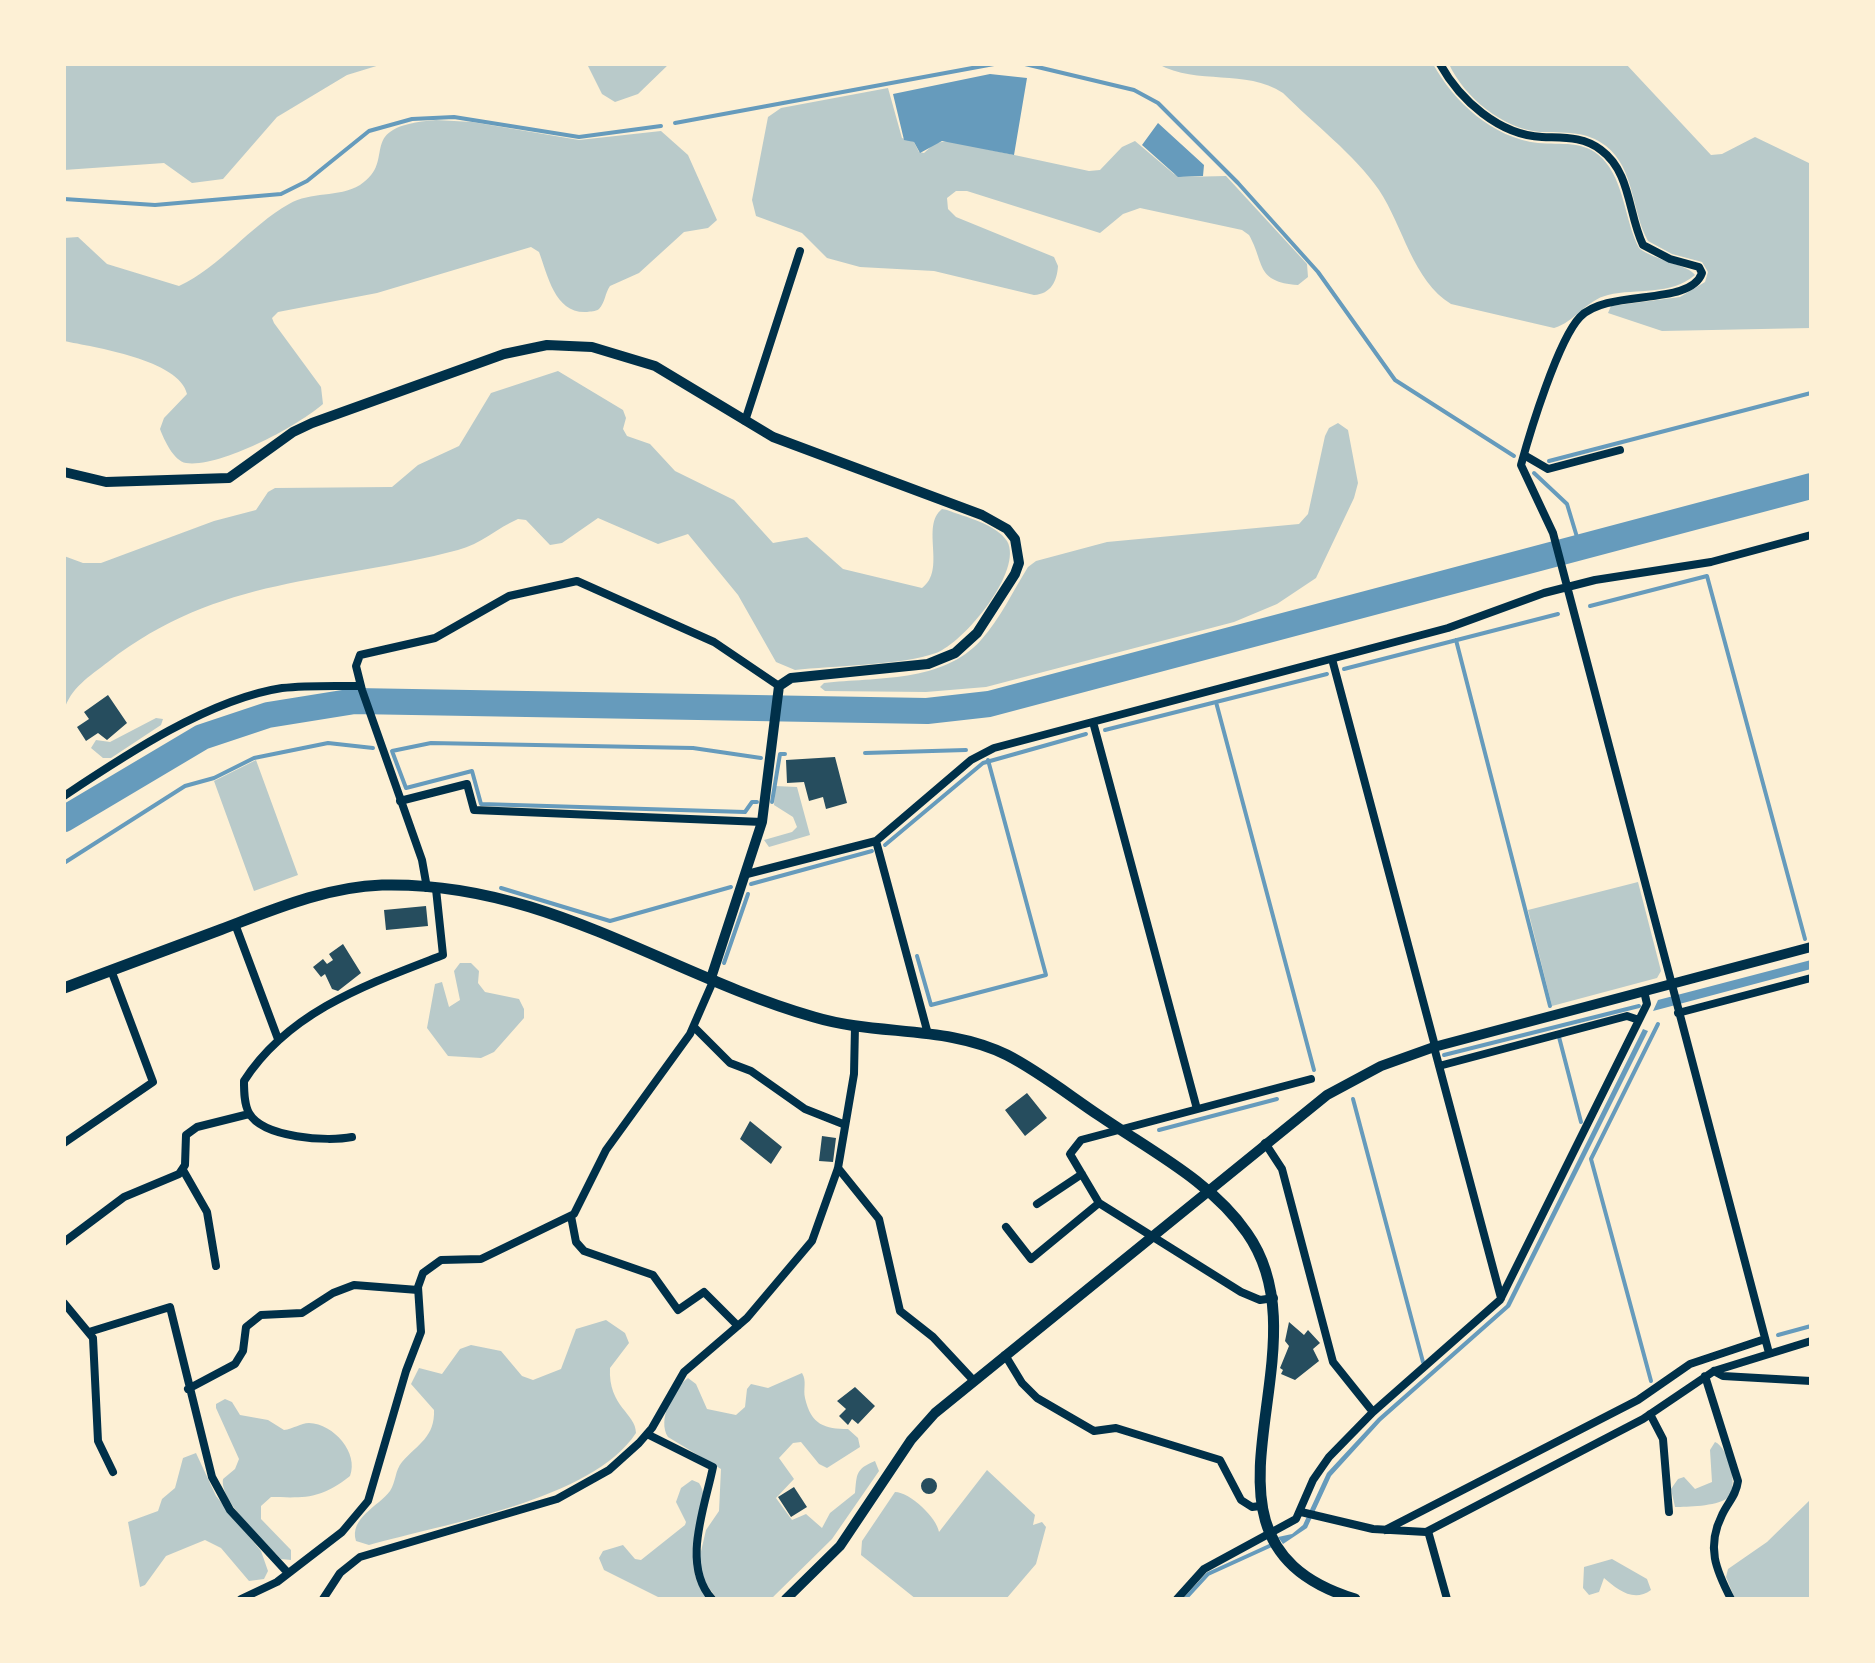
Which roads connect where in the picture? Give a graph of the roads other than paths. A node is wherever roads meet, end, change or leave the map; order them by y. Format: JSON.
{"nodes":[{"id":1,"x":1440,"y":64,"type":"edge"},
{"id":2,"x":800,"y":251,"type":"dead end"},
{"id":3,"x":745,"y":421,"type":"junction"},
{"id":4,"x":1620,"y":450,"type":"dead end"},
{"id":5,"x":1524,"y":455,"type":"junction"},
{"id":6,"x":64,"y":472,"type":"edge"},
{"id":7,"x":1811,"y":535,"type":"edge"},
{"id":8,"x":1566,"y":583,"type":"junction"},
{"id":9,"x":1332,"y":659,"type":"junction"},
{"id":10,"x":362,"y":688,"type":"junction"},
{"id":11,"x":778,"y":689,"type":"junction"},
{"id":12,"x":1093,"y":722,"type":"junction"},
{"id":13,"x":64,"y":796,"type":"edge"},
{"id":14,"x":400,"y":801,"type":"junction"},
{"id":15,"x":762,"y":822,"type":"junction"},
{"id":16,"x":876,"y":841,"type":"junction"},
{"id":17,"x":747,"y":874,"type":"junction"},
{"id":18,"x":432,"y":888,"type":"junction"},
{"id":19,"x":235,"y":924,"type":"junction"},
{"id":20,"x":1811,"y":947,"type":"edge"},
{"id":21,"x":111,"y":970,"type":"junction"},
{"id":22,"x":713,"y":978,"type":"junction"},
{"id":23,"x":1811,"y":978,"type":"edge"},
{"id":24,"x":64,"y":988,"type":"edge"},
{"id":25,"x":1671,"y":988,"type":"junction"},
{"id":26,"x":1644,"y":991,"type":"junction"},
{"id":27,"x":1677,"y":1011,"type":"junction"},
{"id":28,"x":1639,"y":1020,"type":"junction"},
{"id":29,"x":855,"y":1026,"type":"junction"},
{"id":30,"x":694,"y":1027,"type":"junction"},
{"id":31,"x":928,"y":1034,"type":"junction"},
{"id":32,"x":278,"y":1039,"type":"junction"},
{"id":33,"x":1434,"y":1046,"type":"junction"},
{"id":34,"x":1439,"y":1066,"type":"junction"},
{"id":35,"x":1311,"y":1079,"type":"dead end"},
{"id":36,"x":1197,"y":1109,"type":"junction"},
{"id":37,"x":249,"y":1114,"type":"junction"},
{"id":38,"x":843,"y":1124,"type":"junction"},
{"id":39,"x":1120,"y":1130,"type":"junction"},
{"id":40,"x":352,"y":1137,"type":"dead end"},
{"id":41,"x":1265,"y":1142,"type":"junction"},
{"id":42,"x":64,"y":1143,"type":"edge"},
{"id":43,"x":838,"y":1168,"type":"junction"},
{"id":44,"x":183,"y":1170,"type":"junction"},
{"id":45,"x":1082,"y":1174,"type":"junction"},
{"id":46,"x":1207,"y":1189,"type":"junction"},
{"id":47,"x":1099,"y":1203,"type":"junction"},
{"id":48,"x":1037,"y":1204,"type":"dead end"},
{"id":49,"x":571,"y":1216,"type":"junction"},
{"id":50,"x":1006,"y":1227,"type":"dead end"},
{"id":51,"x":1150,"y":1236,"type":"junction"},
{"id":52,"x":64,"y":1242,"type":"edge"},
{"id":53,"x":216,"y":1266,"type":"dead end"},
{"id":54,"x":418,"y":1290,"type":"junction"},
{"id":55,"x":1274,"y":1298,"type":"junction"},
{"id":56,"x":1501,"y":1298,"type":"junction"},
{"id":57,"x":64,"y":1303,"type":"edge"},
{"id":58,"x":738,"y":1326,"type":"junction"},
{"id":59,"x":89,"y":1332,"type":"junction"},
{"id":60,"x":1765,"y":1339,"type":"junction"},
{"id":61,"x":1811,"y":1341,"type":"edge"},
{"id":62,"x":1769,"y":1353,"type":"junction"},
{"id":63,"x":1005,"y":1355,"type":"junction"},
{"id":64,"x":1709,"y":1373,"type":"junction"},
{"id":65,"x":974,"y":1381,"type":"junction"},
{"id":66,"x":1811,"y":1381,"type":"edge"},
{"id":67,"x":188,"y":1389,"type":"junction"},
{"id":68,"x":1373,"y":1412,"type":"junction"},
{"id":69,"x":1650,"y":1414,"type":"junction"},
{"id":70,"x":647,"y":1434,"type":"junction"},
{"id":71,"x":113,"y":1472,"type":"dead end"},
{"id":72,"x":1260,"y":1506,"type":"junction"},
{"id":73,"x":1669,"y":1512,"type":"dead end"},
{"id":74,"x":1303,"y":1513,"type":"junction"},
{"id":75,"x":1385,"y":1530,"type":"junction"},
{"id":76,"x":1428,"y":1531,"type":"junction"},
{"id":77,"x":1271,"y":1537,"type":"junction"},
{"id":78,"x":288,"y":1573,"type":"junction"},
{"id":79,"x":241,"y":1599,"type":"edge"},
{"id":80,"x":323,"y":1599,"type":"edge"},
{"id":81,"x":712,"y":1599,"type":"edge"},
{"id":82,"x":786,"y":1599,"type":"edge"},
{"id":83,"x":1177,"y":1599,"type":"edge"},
{"id":84,"x":1355,"y":1599,"type":"edge"},
{"id":85,"x":1447,"y":1599,"type":"edge"},
{"id":86,"x":1731,"y":1599,"type":"edge"}],
"edges":[{"from":1,"to":5,"type":"street"},
{"from":2,"to":3,"type":"street"},
{"from":3,"to":6,"type":"street"},
{"from":3,"to":11,"type":"street"},
{"from":4,"to":5,"type":"street"},
{"from":5,"to":8,"type":"street"},
{"from":7,"to":8,"type":"street"},
{"from":8,"to":9,"type":"street"},
{"from":8,"to":25,"type":"street"},
{"from":9,"to":12,"type":"street"},
{"from":9,"to":33,"type":"street"},
{"from":10,"to":11,"type":"street"},
{"from":10,"to":13,"type":"street"},
{"from":10,"to":14,"type":"street"},
{"from":11,"to":15,"type":"street"},
{"from":12,"to":16,"type":"street"},
{"from":12,"to":36,"type":"street"},
{"from":14,"to":15,"type":"street"},
{"from":14,"to":18,"type":"street"},
{"from":15,"to":17,"type":"street"},
{"from":16,"to":17,"type":"street"},
{"from":16,"to":31,"type":"street"},
{"from":17,"to":22,"type":"street"},
{"from":18,"to":19,"type":"main road"},
{"from":18,"to":22,"type":"main road"},
{"from":18,"to":32,"type":"street"},
{"from":19,"to":21,"type":"main road"},
{"from":19,"to":32,"type":"street"},
{"from":20,"to":25,"type":"street"},
{"from":21,"to":24,"type":"main road"},
{"from":21,"to":42,"type":"street"},
{"from":22,"to":29,"type":"main road"},
{"from":22,"to":30,"type":"street"},
{"from":23,"to":27,"type":"street"},
{"from":25,"to":26,"type":"street"},
{"from":25,"to":27,"type":"street"},
{"from":26,"to":28,"type":"street"},
{"from":26,"to":33,"type":"street"},
{"from":27,"to":60,"type":"street"},
{"from":28,"to":34,"type":"street"},
{"from":28,"to":56,"type":"street"},
{"from":29,"to":31,"type":"main road"},
{"from":29,"to":38,"type":"street"},
{"from":30,"to":38,"type":"street"},
{"from":30,"to":49,"type":"street"},
{"from":31,"to":39,"type":"main road"},
{"from":32,"to":37,"type":"street"},
{"from":33,"to":34,"type":"street"},
{"from":33,"to":41,"type":"street"},
{"from":34,"to":56,"type":"street"},
{"from":35,"to":36,"type":"street"},
{"from":36,"to":39,"type":"street"},
{"from":37,"to":40,"type":"street"},
{"from":37,"to":44,"type":"street"},
{"from":38,"to":43,"type":"street"},
{"from":39,"to":45,"type":"street"},
{"from":39,"to":46,"type":"main road"},
{"from":41,"to":46,"type":"street"},
{"from":41,"to":68,"type":"street"},
{"from":43,"to":58,"type":"street"},
{"from":43,"to":65,"type":"street"},
{"from":44,"to":52,"type":"street"},
{"from":44,"to":53,"type":"street"},
{"from":45,"to":47,"type":"street"},
{"from":45,"to":48,"type":"street"},
{"from":46,"to":51,"type":"street"},
{"from":46,"to":55,"type":"main road"},
{"from":47,"to":50,"type":"street"},
{"from":47,"to":51,"type":"street"},
{"from":49,"to":54,"type":"street"},
{"from":49,"to":58,"type":"street"},
{"from":51,"to":55,"type":"street"},
{"from":51,"to":63,"type":"street"},
{"from":54,"to":67,"type":"street"},
{"from":54,"to":78,"type":"street"},
{"from":55,"to":72,"type":"main road"},
{"from":56,"to":68,"type":"street"},
{"from":57,"to":59,"type":"street"},
{"from":58,"to":70,"type":"street"},
{"from":59,"to":67,"type":"street"},
{"from":59,"to":71,"type":"street"},
{"from":60,"to":62,"type":"street"},
{"from":60,"to":75,"type":"street"},
{"from":61,"to":62,"type":"street"},
{"from":62,"to":64,"type":"street"},
{"from":63,"to":65,"type":"street"},
{"from":63,"to":72,"type":"street"},
{"from":64,"to":66,"type":"street"},
{"from":64,"to":69,"type":"street"},
{"from":64,"to":86,"type":"street"},
{"from":65,"to":82,"type":"street"},
{"from":67,"to":78,"type":"street"},
{"from":68,"to":74,"type":"street"},
{"from":69,"to":73,"type":"street"},
{"from":69,"to":76,"type":"street"},
{"from":70,"to":80,"type":"street"},
{"from":70,"to":81,"type":"street"},
{"from":72,"to":77,"type":"main road"},
{"from":74,"to":75,"type":"street"},
{"from":74,"to":77,"type":"street"},
{"from":75,"to":76,"type":"street"},
{"from":76,"to":85,"type":"street"},
{"from":77,"to":83,"type":"street"},
{"from":77,"to":84,"type":"main road"},
{"from":78,"to":79,"type":"street"}]}
